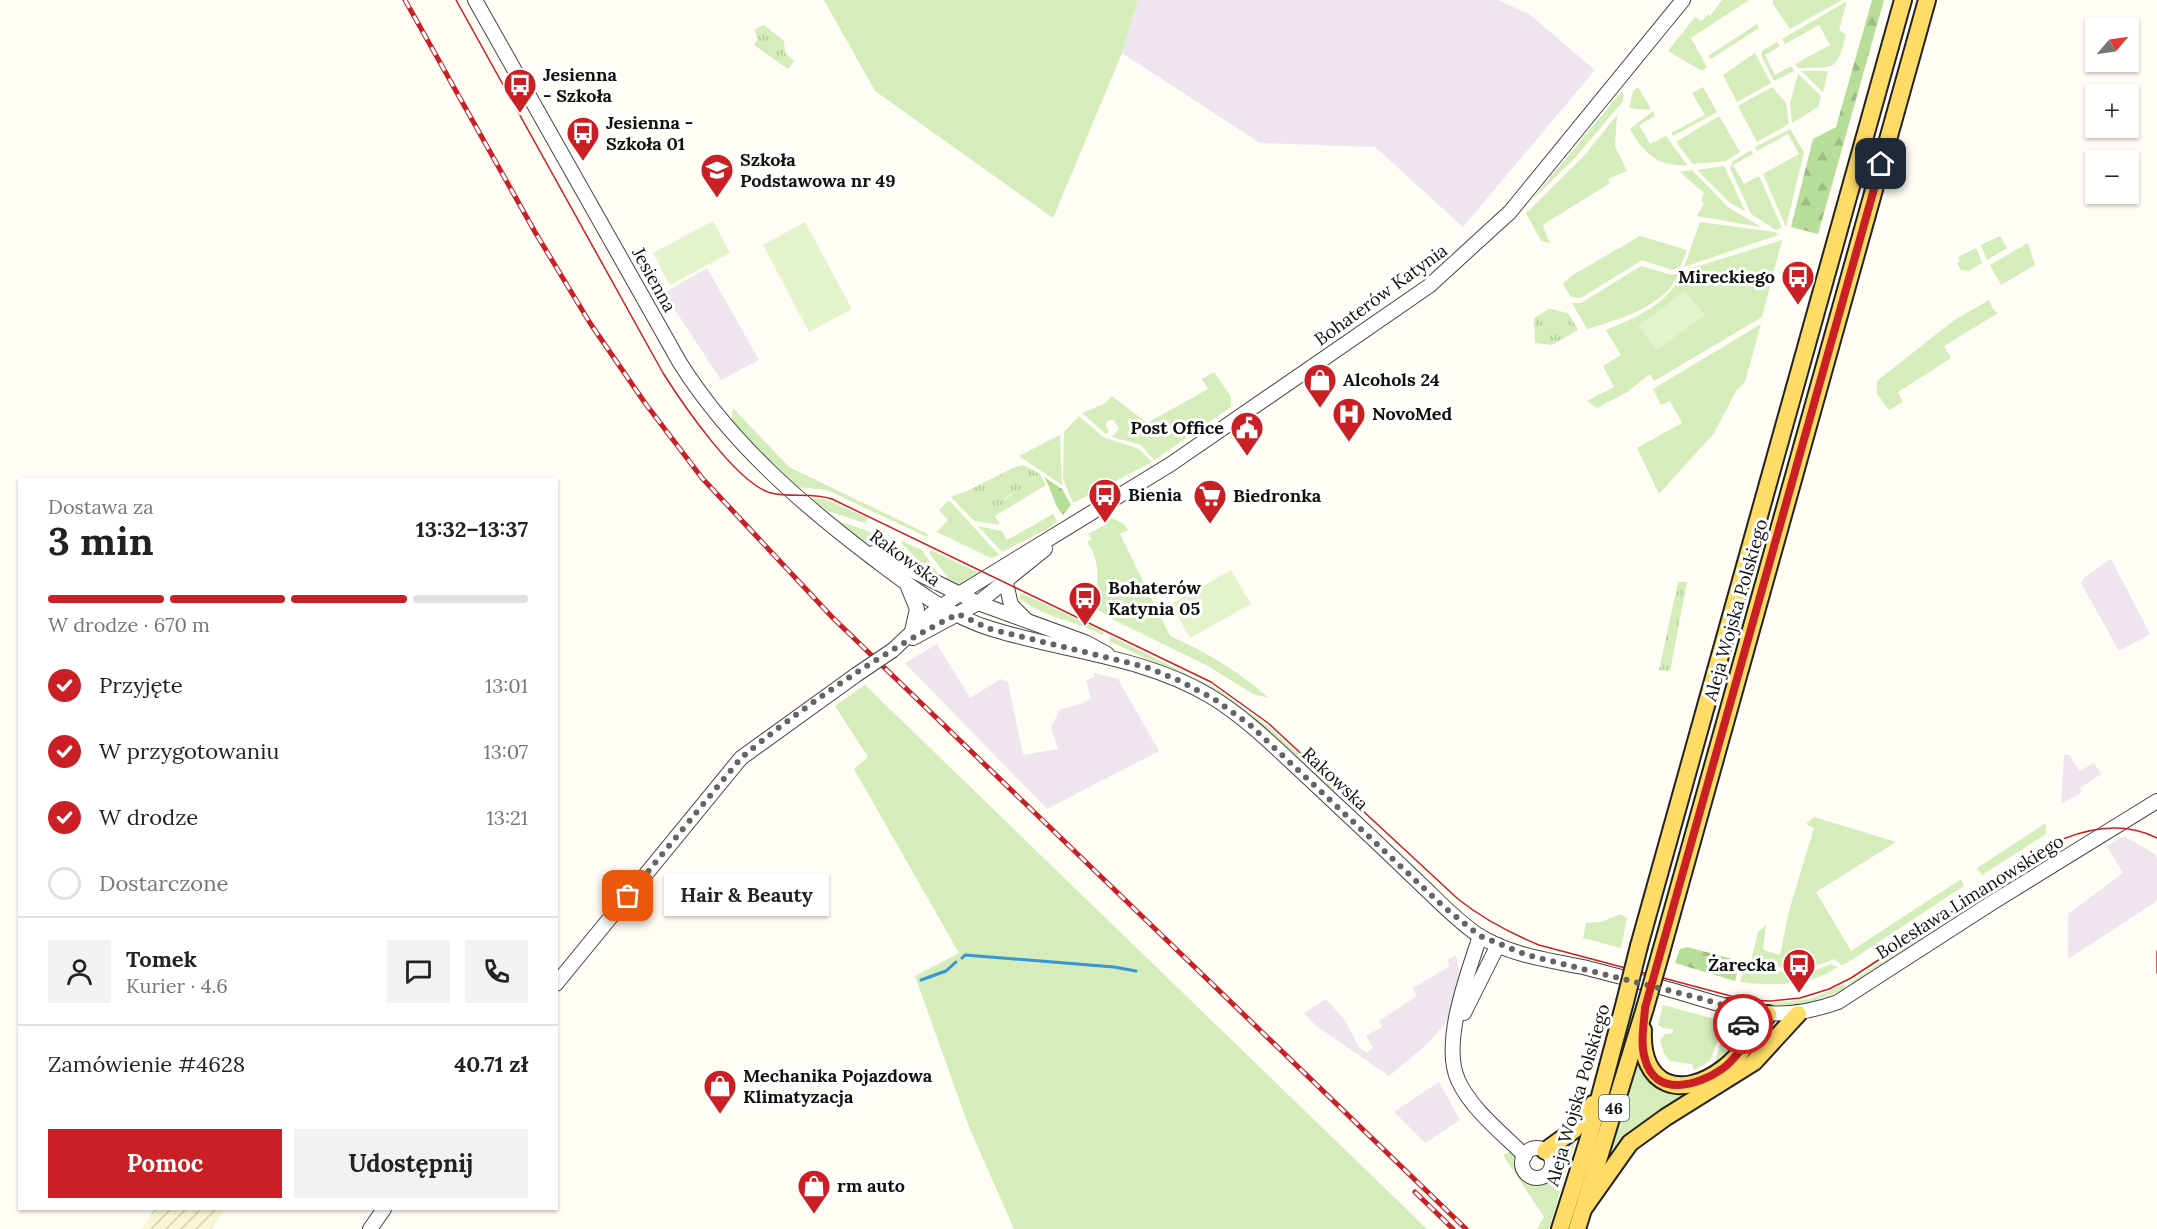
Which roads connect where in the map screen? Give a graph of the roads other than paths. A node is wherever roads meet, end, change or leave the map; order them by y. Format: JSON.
{"nodes":[{"id":1,"x":475,"y":0,"type":"edge"},
{"id":2,"x":1683,"y":0,"type":"edge"},
{"id":3,"x":1903,"y":0,"type":"edge"},
{"id":4,"x":1927,"y":0,"type":"edge"},
{"id":5,"x":1068,"y":529,"type":"junction"},
{"id":6,"x":849,"y":540,"type":"junction"},
{"id":7,"x":903,"y":581,"type":"junction"},
{"id":8,"x":1006,"y":583,"type":"junction"},
{"id":9,"x":959,"y":594,"type":"junction"},
{"id":10,"x":978,"y":603,"type":"junction"},
{"id":11,"x":941,"y":607,"type":"junction"},
{"id":12,"x":958,"y":614,"type":"junction"},
{"id":13,"x":1032,"y":624,"type":"junction"},
{"id":14,"x":911,"y":633,"type":"junction"},
{"id":15,"x":893,"y":650,"type":"junction"},
{"id":16,"x":1116,"y":658,"type":"junction"},
{"id":17,"x":2157,"y":801,"type":"edge"},
{"id":18,"x":1480,"y":936,"type":"junction"},
{"id":19,"x":1498,"y":945,"type":"junction"},
{"id":20,"x":558,"y":982,"type":"edge"},
{"id":21,"x":1729,"y":1007,"type":"junction"},
{"id":22,"x":1645,"y":1008,"type":"junction"},
{"id":23,"x":1768,"y":1014,"type":"junction"},
{"id":24,"x":1798,"y":1014,"type":"junction"},
{"id":25,"x":1455,"y":1030,"type":"junction"},
{"id":26,"x":1745,"y":1045,"type":"junction"},
{"id":27,"x":1770,"y":1047,"type":"junction"},
{"id":28,"x":1600,"y":1090,"type":"junction"},
{"id":29,"x":1545,"y":1151,"type":"junction"},
{"id":30,"x":1525,"y":1156,"type":"junction"},
{"id":31,"x":1584,"y":1208,"type":"junction"},
{"id":32,"x":383,"y":1210,"type":"edge"},
{"id":33,"x":370,"y":1229,"type":"edge"},
{"id":34,"x":1560,"y":1229,"type":"edge"},
{"id":35,"x":1577,"y":1229,"type":"edge"}],
"edges":[{"from":1,"to":6,"type":"street","name":"Jesienna"},
{"from":2,"to":5,"type":"street","name":"Bohaterów Katynia"},
{"from":3,"to":28,"type":"main road","name":"Aleja Wojska Polskiego","number":"46","bridge":true},
{"from":4,"to":22,"type":"main road","name":"Aleja Wojska Polskiego","number":"46","bridge":true},
{"from":5,"to":8,"type":"street","name":"Bohaterów Katynia"},
{"from":5,"to":9,"type":"street","name":"Bohaterów Katynia"},
{"from":6,"to":7,"type":"street","name":"Rakowska"},
{"from":6,"to":9,"type":"street","name":"Rakowska"},
{"from":7,"to":11,"type":"street","name":"Rakowska"},
{"from":7,"to":14,"type":"street"},
{"from":8,"to":10,"type":"street","name":"Bohaterów Katynia"},
{"from":8,"to":13,"type":"street"},
{"from":9,"to":10,"type":"street","name":"Rakowska"},
{"from":9,"to":11,"type":"street","name":"Bohaterów Katynia"},
{"from":10,"to":12,"type":"street","name":"Bohaterów Katynia"},
{"from":10,"to":13,"type":"street","name":"Rakowska"},
{"from":11,"to":12,"type":"street","name":"Rakowska"},
{"from":11,"to":14,"type":"street","name":"Bohaterów Katynia"},
{"from":12,"to":15,"type":"street","name":"Bohaterów Katynia"},
{"from":12,"to":16,"type":"street","name":"Rakowska"},
{"from":13,"to":16,"type":"street","name":"Rakowska"},
{"from":14,"to":15,"type":"street","name":"Bohaterów Katynia"},
{"from":15,"to":20,"type":"street","name":"Bohaterów Katynia","bridge":true},
{"from":16,"to":18,"type":"street","name":"Rakowska"},
{"from":17,"to":24,"type":"street","name":"Bolesława Limanowskiego"},
{"from":18,"to":19,"type":"street","name":"Rakowska"},
{"from":18,"to":25,"type":"street"},
{"from":19,"to":21,"type":"street","name":"Rakowska"},
{"from":19,"to":25,"type":"street"},
{"from":21,"to":23,"type":"street","name":"Rakowska"},
{"from":21,"to":26,"type":"main road"},
{"from":22,"to":26,"type":"main road"},
{"from":22,"to":31,"type":"main road","name":"Aleja Wojska Polskiego","number":"46"},
{"from":23,"to":24,"type":"street","name":"Rakowska"},
{"from":23,"to":26,"type":"main road"},
{"from":23,"to":27,"type":"main road"},
{"from":24,"to":27,"type":"main road"},
{"from":25,"to":30,"type":"street"},
{"from":27,"to":31,"type":"main road"},
{"from":28,"to":29,"type":"main road"},
{"from":28,"to":34,"type":"main road","name":"Aleja Wojska Polskiego","number":"46"},
{"from":29,"to":30,"type":"street"},
{"from":29,"to":30,"type":"street"},
{"from":31,"to":35,"type":"main road","name":"Aleja Wojska Polskiego","number":"46"},
{"from":32,"to":33,"type":"street"}]}
